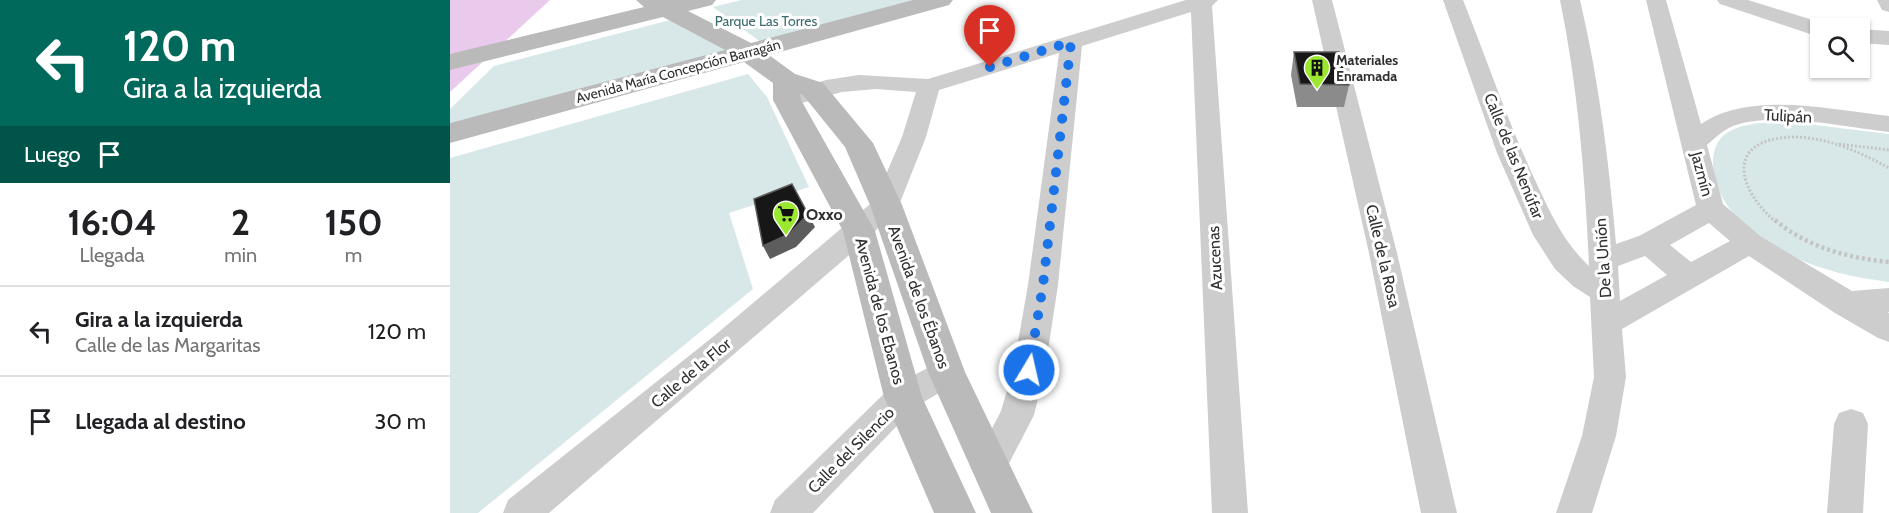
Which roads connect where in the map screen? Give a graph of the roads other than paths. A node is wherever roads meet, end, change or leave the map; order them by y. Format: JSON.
{"nodes":[{"id":1,"x":704,"y":0,"type":"edge"},
{"id":2,"x":940,"y":0,"type":"edge"},
{"id":3,"x":1322,"y":0,"type":"edge"},
{"id":4,"x":1453,"y":0,"type":"edge"},
{"id":5,"x":1570,"y":0,"type":"edge"},
{"id":6,"x":1656,"y":0,"type":"edge"},
{"id":7,"x":1727,"y":0,"type":"edge"},
{"id":8,"x":1887,"y":0,"type":"edge"},
{"id":9,"x":1204,"y":1,"type":"edge"},
{"id":10,"x":658,"y":4,"type":"edge"},
{"id":11,"x":1889,"y":6,"type":"edge"},
{"id":12,"x":1810,"y":26,"type":"edge"},
{"id":13,"x":1870,"y":37,"type":"edge"},
{"id":14,"x":1889,"y":38,"type":"edge"},
{"id":15,"x":1071,"y":42,"type":"junction"},
{"id":16,"x":748,"y":52,"type":"junction"},
{"id":17,"x":450,"y":62,"type":"edge"},
{"id":18,"x":929,"y":86,"type":"junction"},
{"id":19,"x":795,"y":90,"type":"junction"},
{"id":20,"x":1889,"y":124,"type":"edge"},
{"id":21,"x":450,"y":133,"type":"edge"},
{"id":22,"x":1694,"y":142,"type":"junction"},
{"id":23,"x":886,"y":205,"type":"junction"},
{"id":24,"x":1711,"y":209,"type":"junction"},
{"id":25,"x":860,"y":231,"type":"junction"},
{"id":26,"x":1650,"y":243,"type":"junction"},
{"id":27,"x":1750,"y":243,"type":"junction"},
{"id":28,"x":1604,"y":260,"type":"junction"},
{"id":29,"x":1688,"y":277,"type":"junction"},
{"id":30,"x":1889,"y":300,"type":"edge"},
{"id":31,"x":1846,"y":304,"type":"junction"},
{"id":32,"x":1607,"y":307,"type":"junction"},
{"id":33,"x":1889,"y":329,"type":"edge"},
{"id":34,"x":947,"y":372,"type":"junction"},
{"id":35,"x":903,"y":397,"type":"junction"},
{"id":36,"x":1851,"y":424,"type":"dead end"},
{"id":37,"x":990,"y":465,"type":"junction"},
{"id":38,"x":1852,"y":510,"type":"edge"},
{"id":39,"x":521,"y":513,"type":"edge"},
{"id":40,"x":789,"y":513,"type":"edge"},
{"id":41,"x":955,"y":513,"type":"edge"},
{"id":42,"x":1012,"y":513,"type":"edge"},
{"id":43,"x":1230,"y":513,"type":"edge"},
{"id":44,"x":1439,"y":513,"type":"edge"},
{"id":45,"x":1574,"y":513,"type":"edge"}],
"edges":[{"from":1,"to":10,"type":"street"},
{"from":2,"to":16,"type":"street","name":"Avenida María Concepción Barragán"},
{"from":3,"to":44,"type":"street","name":"Calle de la Rosa"},
{"from":4,"to":32,"type":"street","name":"Calle de las Nenúfar"},
{"from":5,"to":28,"type":"street","name":"De la Unión"},
{"from":6,"to":22,"type":"street","name":"Jazmín"},
{"from":7,"to":12,"type":"street"},
{"from":8,"to":11,"type":"street"},
{"from":9,"to":15,"type":"street"},
{"from":9,"to":43,"type":"street","name":"Azucenas"},
{"from":10,"to":16,"type":"street"},
{"from":10,"to":17,"type":"street"},
{"from":13,"to":14,"type":"street"},
{"from":15,"to":18,"type":"street"},
{"from":15,"to":37,"type":"street"},
{"from":16,"to":19,"type":"street"},
{"from":16,"to":21,"type":"street","name":"Avenida María Concepción Barragán"},
{"from":18,"to":19,"type":"street"},
{"from":18,"to":23,"type":"street"},
{"from":19,"to":23,"type":"street","name":"Avenida de los Ébanos"},
{"from":19,"to":25,"type":"street","name":"Avenida de los Ebanos"},
{"from":20,"to":22,"type":"street","name":"Tulipán"},
{"from":22,"to":24,"type":"street","name":"Jazmín"},
{"from":23,"to":25,"type":"street"},
{"from":23,"to":34,"type":"street","name":"Avenida de los Ébanos"},
{"from":24,"to":26,"type":"street"},
{"from":24,"to":27,"type":"street","name":"Jazmín"},
{"from":25,"to":35,"type":"street","name":"Avenida de los Ebanos"},
{"from":25,"to":39,"type":"street","name":"Calle de la Flor"},
{"from":26,"to":28,"type":"street"},
{"from":26,"to":29,"type":"street"},
{"from":27,"to":29,"type":"street"},
{"from":27,"to":31,"type":"street","name":"Jazmín"},
{"from":28,"to":32,"type":"street","name":"De la Unión"},
{"from":29,"to":32,"type":"street"},
{"from":30,"to":31,"type":"street"},
{"from":31,"to":33,"type":"street","name":"Jazmín"},
{"from":32,"to":45,"type":"street","name":"De la Unión"},
{"from":34,"to":35,"type":"street","name":"Calle del Silencio"},
{"from":34,"to":37,"type":"street","name":"Avenida de los Ébanos"},
{"from":35,"to":40,"type":"street","name":"Calle del Silencio"},
{"from":35,"to":41,"type":"street","name":"Avenida de los Ebanos"},
{"from":36,"to":38,"type":"street"},
{"from":37,"to":42,"type":"street","name":"Avenida de los Ébanos"}]}
